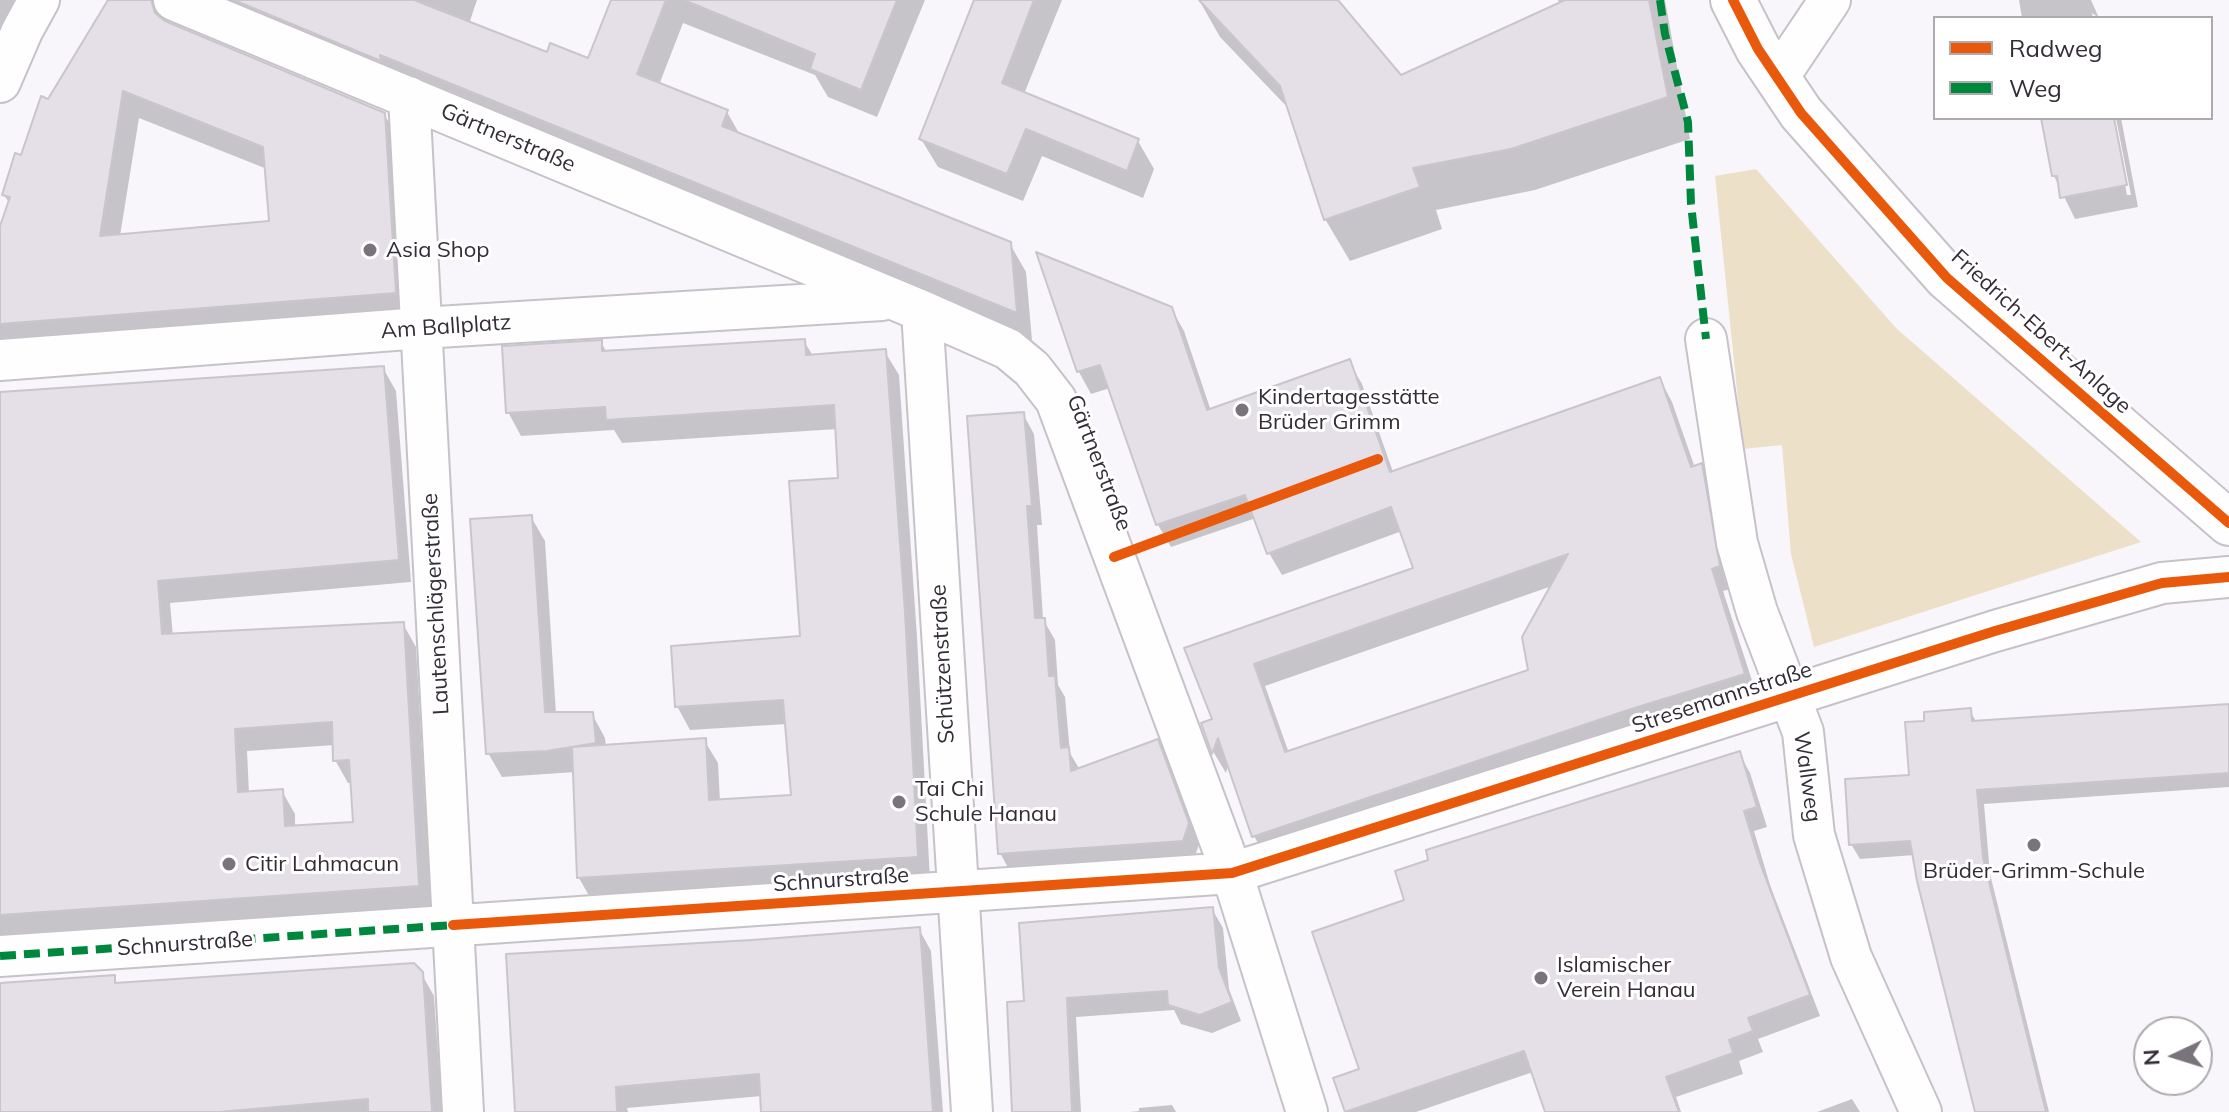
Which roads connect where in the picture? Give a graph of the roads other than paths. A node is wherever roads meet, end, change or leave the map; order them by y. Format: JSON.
{"nodes":[{"id":1,"x":39,"y":0,"type":"edge"},
{"id":2,"x":174,"y":0,"type":"edge"},
{"id":3,"x":1733,"y":0,"type":"edge"},
{"id":4,"x":1830,"y":0,"type":"edge"},
{"id":5,"x":1777,"y":79,"type":"junction"},
{"id":6,"x":0,"y":82,"type":"edge"},
{"id":7,"x":409,"y":97,"type":"junction"},
{"id":8,"x":907,"y":305,"type":"junction"},
{"id":9,"x":421,"y":328,"type":"junction"},
{"id":10,"x":1706,"y":339,"type":"dead end"},
{"id":11,"x":0,"y":360,"type":"edge"},
{"id":12,"x":2229,"y":523,"type":"edge"},
{"id":13,"x":2229,"y":577,"type":"edge"},
{"id":14,"x":1790,"y":697,"type":"junction"},
{"id":15,"x":1232,"y":873,"type":"junction"},
{"id":16,"x":957,"y":892,"type":"junction"},
{"id":17,"x":453,"y":925,"type":"junction"},
{"id":18,"x":0,"y":956,"type":"edge"},
{"id":19,"x":463,"y":1112,"type":"edge"},
{"id":20,"x":972,"y":1112,"type":"edge"},
{"id":21,"x":1307,"y":1112,"type":"edge"},
{"id":22,"x":1921,"y":1112,"type":"edge"}],
"edges":[{"from":1,"to":6,"type":"street"},
{"from":2,"to":7,"type":"street","name":"Gärtnerstraße"},
{"from":3,"to":5,"type":"main road","name":"Friedrich-Ebert-Anlage"},
{"from":4,"to":5,"type":"street"},
{"from":5,"to":12,"type":"main road","name":"Friedrich-Ebert-Anlage"},
{"from":7,"to":8,"type":"street","name":"Gärtnerstraße"},
{"from":7,"to":9,"type":"street","name":"Lautenschlägerstraße"},
{"from":8,"to":9,"type":"street","name":"Am Ballplatz"},
{"from":8,"to":15,"type":"street","name":"Gärtnerstraße"},
{"from":8,"to":16,"type":"street","name":"Schützenstraße"},
{"from":9,"to":11,"type":"street","name":"Am Ballplatz"},
{"from":9,"to":17,"type":"street","name":"Lautenschlägerstraße"},
{"from":10,"to":14,"type":"street","name":"Wallweg"},
{"from":13,"to":14,"type":"street","name":"Stresemannstraße"},
{"from":14,"to":15,"type":"street","name":"Stresemannstraße"},
{"from":14,"to":22,"type":"street","name":"Wallweg"},
{"from":15,"to":16,"type":"street","name":"Schnurstraße"},
{"from":15,"to":21,"type":"street","name":"Gärtnerstraße"},
{"from":16,"to":17,"type":"street","name":"Schnurstraße"},
{"from":16,"to":20,"type":"street","name":"Schützenstraße"},
{"from":17,"to":18,"type":"street","name":"Schnurstraße"},
{"from":17,"to":19,"type":"street","name":"Lautenschlägerstraße"}]}
